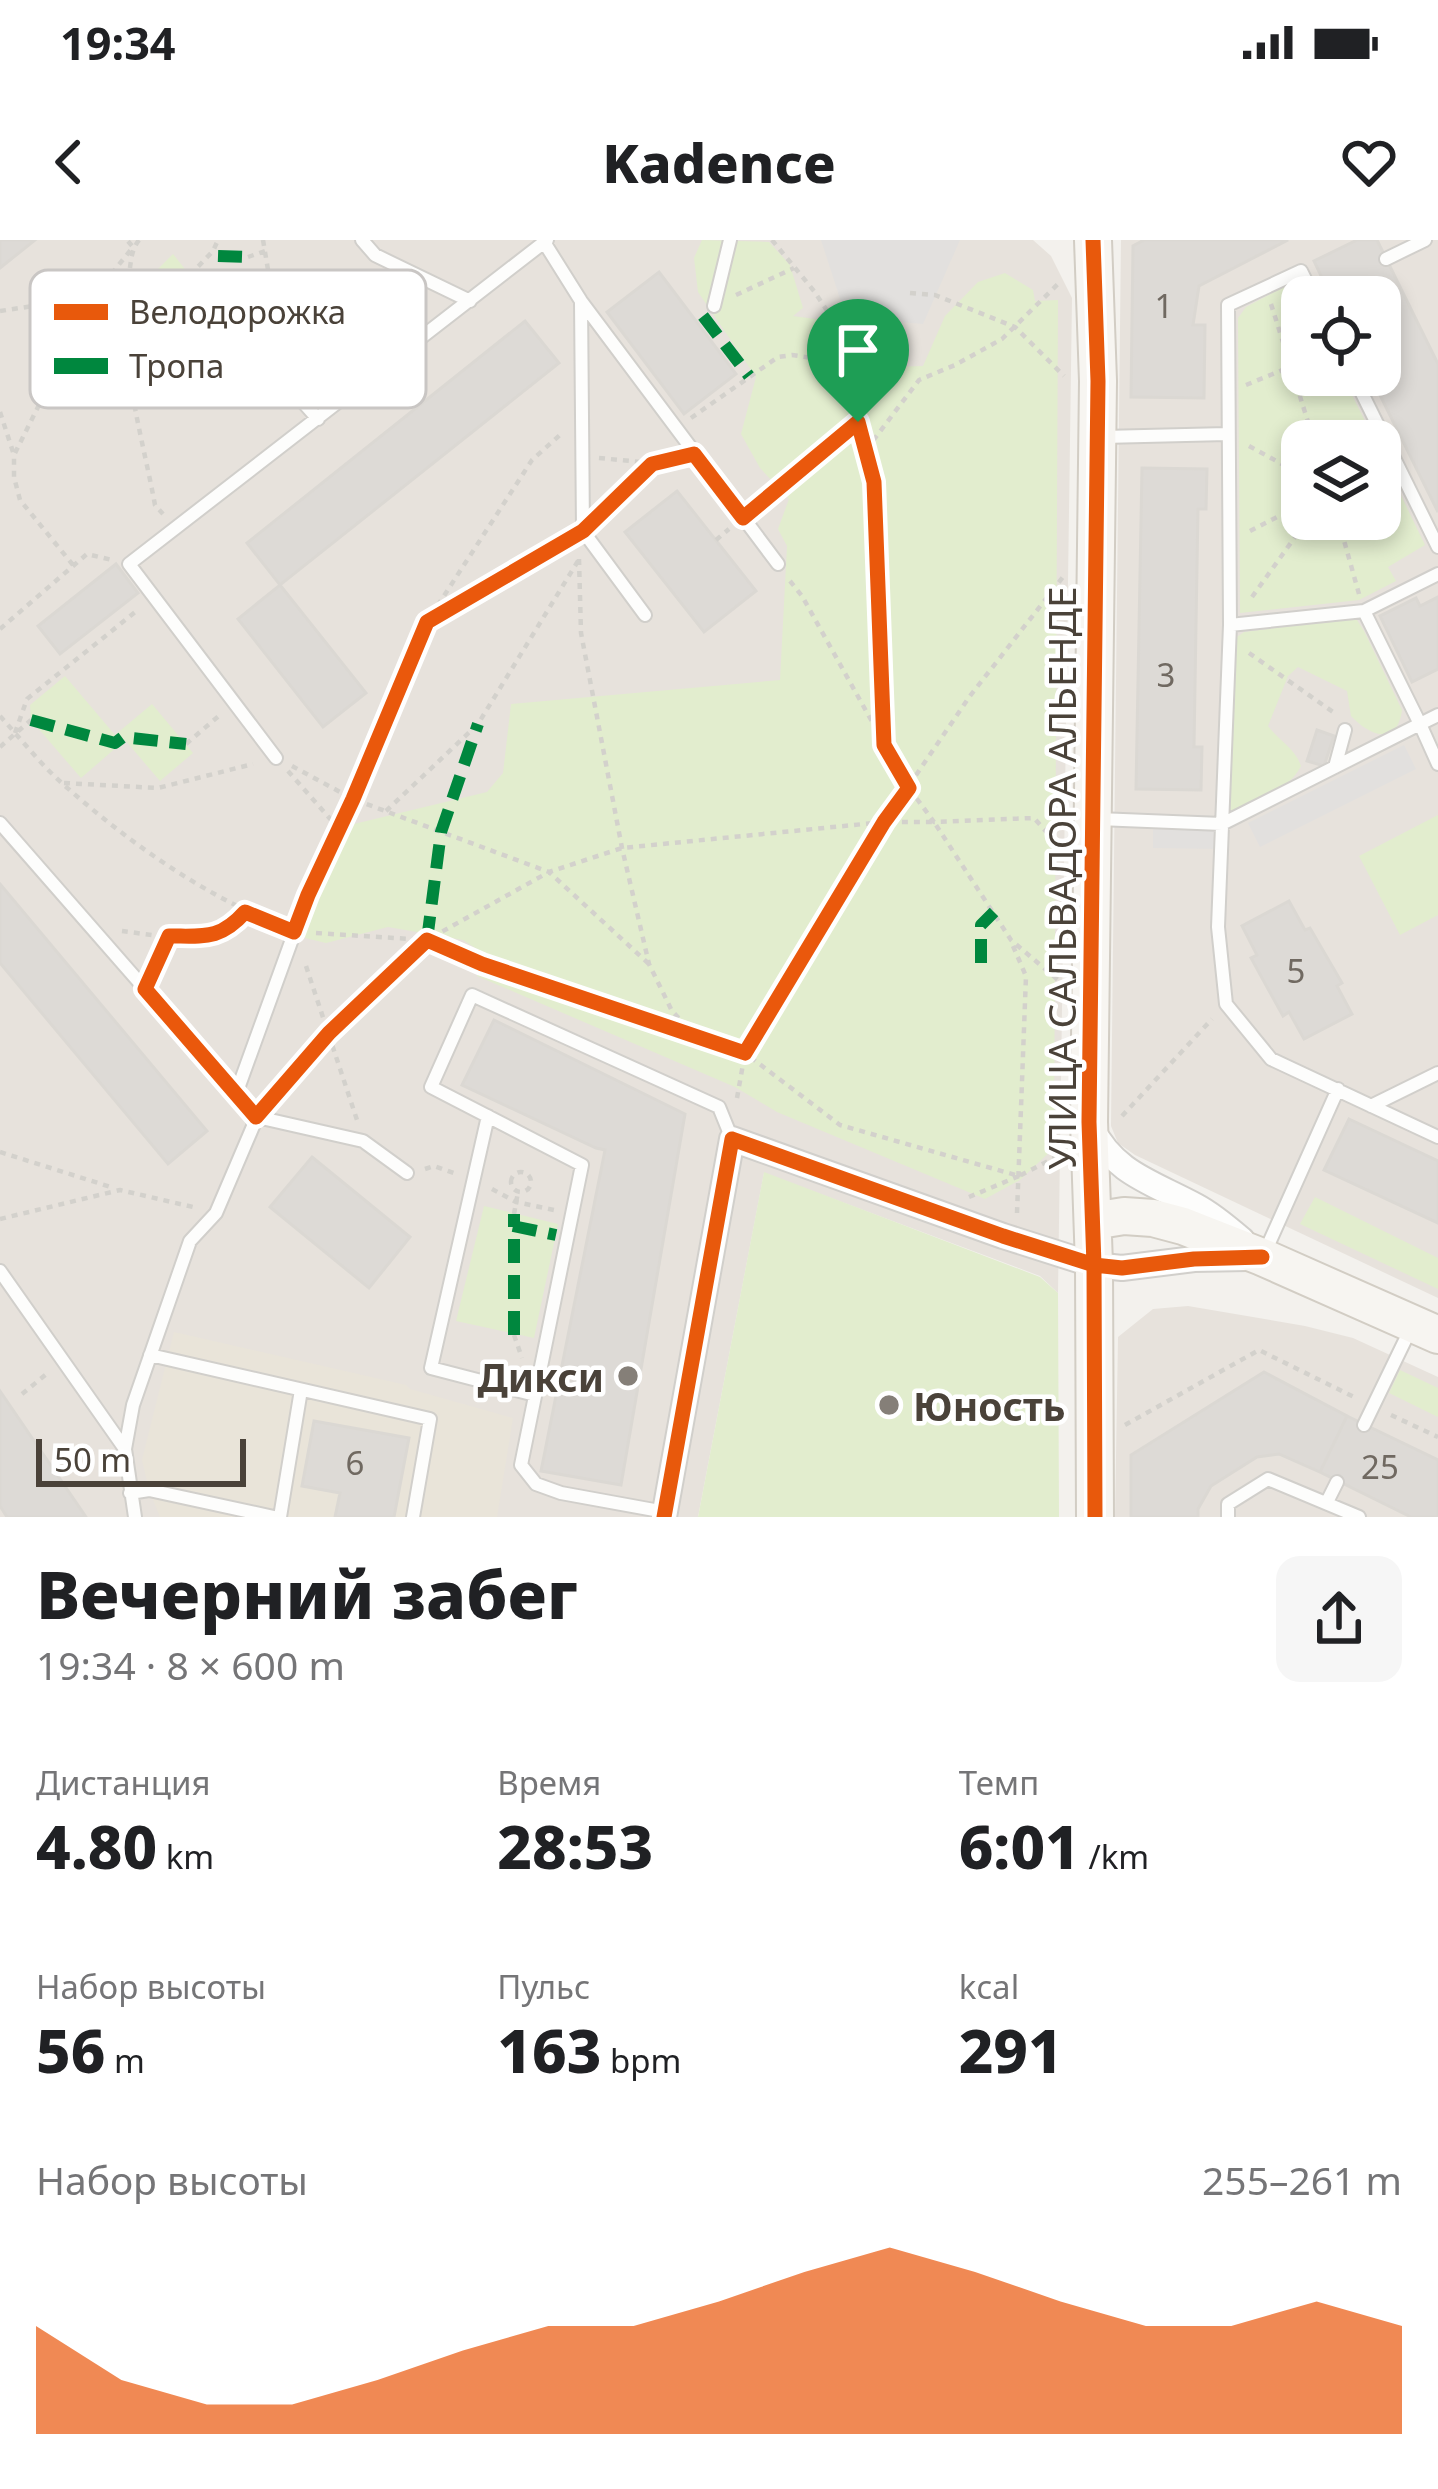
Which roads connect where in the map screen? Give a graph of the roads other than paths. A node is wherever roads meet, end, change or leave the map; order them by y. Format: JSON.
{"nodes":[{"id":1,"x":362,"y":240,"type":"edge"},
{"id":2,"x":730,"y":240,"type":"edge"},
{"id":3,"x":1094,"y":240,"type":"edge"},
{"id":4,"x":1425,"y":240,"type":"edge"},
{"id":5,"x":545,"y":241,"type":"edge"},
{"id":6,"x":1386,"y":259,"type":"dead end"},
{"id":7,"x":406,"y":270,"type":"edge"},
{"id":8,"x":426,"y":280,"type":"edge"},
{"id":9,"x":1281,"y":280,"type":"edge"},
{"id":10,"x":470,"y":301,"type":"junction"},
{"id":11,"x":580,"y":301,"type":"junction"},
{"id":12,"x":715,"y":306,"type":"road end"},
{"id":13,"x":426,"y":335,"type":"edge"},
{"id":14,"x":1364,"y":396,"type":"edge"},
{"id":15,"x":309,"y":408,"type":"edge"},
{"id":16,"x":331,"y":408,"type":"edge"},
{"id":17,"x":318,"y":418,"type":"junction"},
{"id":18,"x":1227,"y":434,"type":"junction"},
{"id":19,"x":1097,"y":437,"type":"junction"},
{"id":20,"x":770,"y":495,"type":"road end"},
{"id":21,"x":743,"y":518,"type":"junction"},
{"id":22,"x":1438,"y":545,"type":"edge"},
{"id":23,"x":778,"y":564,"type":"road end"},
{"id":24,"x":1438,"y":574,"type":"edge"},
{"id":25,"x":1364,"y":611,"type":"junction"},
{"id":26,"x":645,"y":615,"type":"dead end"},
{"id":27,"x":1230,"y":632,"type":"junction"},
{"id":28,"x":1438,"y":716,"type":"edge"},
{"id":29,"x":1420,"y":724,"type":"junction"},
{"id":30,"x":1346,"y":730,"type":"road end"},
{"id":31,"x":276,"y":758,"type":"road end"},
{"id":32,"x":1438,"y":764,"type":"edge"},
{"id":33,"x":1335,"y":767,"type":"junction"},
{"id":34,"x":1092,"y":819,"type":"junction"},
{"id":35,"x":0,"y":823,"type":"edge"},
{"id":36,"x":1222,"y":824,"type":"junction"},
{"id":37,"x":308,"y":895,"type":"road end"},
{"id":38,"x":1438,"y":1073,"type":"edge"},
{"id":39,"x":1339,"y":1089,"type":"junction"},
{"id":40,"x":236,"y":1094,"type":"junction"},
{"id":41,"x":1371,"y":1106,"type":"junction"},
{"id":42,"x":488,"y":1116,"type":"junction"},
{"id":43,"x":256,"y":1117,"type":"junction"},
{"id":44,"x":1105,"y":1119,"type":"junction"},
{"id":45,"x":1438,"y":1136,"type":"edge"},
{"id":46,"x":732,"y":1139,"type":"junction"},
{"id":47,"x":407,"y":1173,"type":"dead end"},
{"id":48,"x":1093,"y":1221,"type":"junction"},
{"id":49,"x":1262,"y":1258,"type":"junction"},
{"id":50,"x":1094,"y":1265,"type":"junction"},
{"id":51,"x":0,"y":1271,"type":"edge"},
{"id":52,"x":1425,"y":1329,"type":"edge"},
{"id":53,"x":150,"y":1355,"type":"junction"},
{"id":54,"x":301,"y":1390,"type":"junction"},
{"id":55,"x":535,"y":1395,"type":"junction"},
{"id":56,"x":1364,"y":1425,"type":"dead end"},
{"id":57,"x":125,"y":1449,"type":"junction"},
{"id":58,"x":1337,"y":1482,"type":"dead end"},
{"id":59,"x":130,"y":1493,"type":"junction"},
{"id":60,"x":1327,"y":1502,"type":"junction"},
{"id":61,"x":664,"y":1514,"type":"edge"},
{"id":62,"x":135,"y":1517,"type":"edge"},
{"id":63,"x":277,"y":1517,"type":"edge"},
{"id":64,"x":413,"y":1517,"type":"edge"},
{"id":65,"x":1095,"y":1517,"type":"edge"},
{"id":66,"x":1228,"y":1517,"type":"edge"},
{"id":67,"x":1358,"y":1517,"type":"edge"}],
"edges":[{"from":1,"to":7,"type":"lane"},
{"from":2,"to":12,"type":"lane"},
{"from":3,"to":19,"type":"street","name":"УЛИЦА САЛЬВАДОРА АЛЬЕНДЕ"},
{"from":4,"to":6,"type":"lane"},
{"from":5,"to":10,"type":"lane"},
{"from":5,"to":11,"type":"lane"},
{"from":8,"to":10,"type":"lane"},
{"from":9,"to":18,"type":"lane"},
{"from":10,"to":13,"type":"lane"},
{"from":11,"to":21,"type":"lane"},
{"from":11,"to":26,"type":"lane"},
{"from":14,"to":22,"type":"lane"},
{"from":15,"to":17,"type":"lane"},
{"from":16,"to":17,"type":"lane"},
{"from":17,"to":31,"type":"lane"},
{"from":18,"to":19,"type":"lane"},
{"from":18,"to":27,"type":"lane"},
{"from":19,"to":34,"type":"street","name":"УЛИЦА САЛЬВАДОРА АЛЬЕНДЕ"},
{"from":20,"to":21,"type":"lane"},
{"from":21,"to":23,"type":"lane"},
{"from":24,"to":25,"type":"lane"},
{"from":25,"to":27,"type":"lane"},
{"from":25,"to":29,"type":"lane"},
{"from":27,"to":36,"type":"lane"},
{"from":28,"to":29,"type":"lane"},
{"from":29,"to":32,"type":"lane"},
{"from":29,"to":33,"type":"lane"},
{"from":30,"to":33,"type":"lane"},
{"from":33,"to":36,"type":"lane"},
{"from":34,"to":36,"type":"lane"},
{"from":34,"to":44,"type":"street","name":"УЛИЦА САЛЬВАДОРА АЛЬЕНДЕ"},
{"from":35,"to":40,"type":"lane"},
{"from":36,"to":39,"type":"lane"},
{"from":37,"to":40,"type":"lane"},
{"from":38,"to":41,"type":"lane"},
{"from":39,"to":41,"type":"lane"},
{"from":39,"to":49,"type":"lane"},
{"from":40,"to":43,"type":"lane"},
{"from":41,"to":45,"type":"lane"},
{"from":42,"to":46,"type":"lane"},
{"from":42,"to":55,"type":"lane"},
{"from":42,"to":55,"type":"lane"},
{"from":43,"to":47,"type":"lane"},
{"from":43,"to":53,"type":"lane"},
{"from":44,"to":48,"type":"street","name":"УЛИЦА САЛЬВАДОРА АЛЬЕНДЕ"},
{"from":44,"to":49,"type":"street"},
{"from":46,"to":50,"type":"street"},
{"from":46,"to":61,"type":"street"},
{"from":48,"to":49,"type":"street"},
{"from":48,"to":50,"type":"street","name":"УЛИЦА САЛЬВАДОРА АЛЬЕНДЕ"},
{"from":49,"to":50,"type":"street"},
{"from":49,"to":52,"type":"street"},
{"from":50,"to":65,"type":"street","name":"УЛИЦА САЛЬВАДОРА АЛЬЕНДЕ"},
{"from":51,"to":57,"type":"lane"},
{"from":52,"to":56,"type":"lane"},
{"from":53,"to":54,"type":"lane"},
{"from":53,"to":57,"type":"lane"},
{"from":54,"to":63,"type":"lane"},
{"from":54,"to":64,"type":"lane"},
{"from":55,"to":61,"type":"lane"},
{"from":57,"to":59,"type":"lane"},
{"from":58,"to":60,"type":"lane"},
{"from":59,"to":62,"type":"lane"},
{"from":59,"to":63,"type":"lane"},
{"from":60,"to":66,"type":"lane"},
{"from":60,"to":67,"type":"lane"}]}
